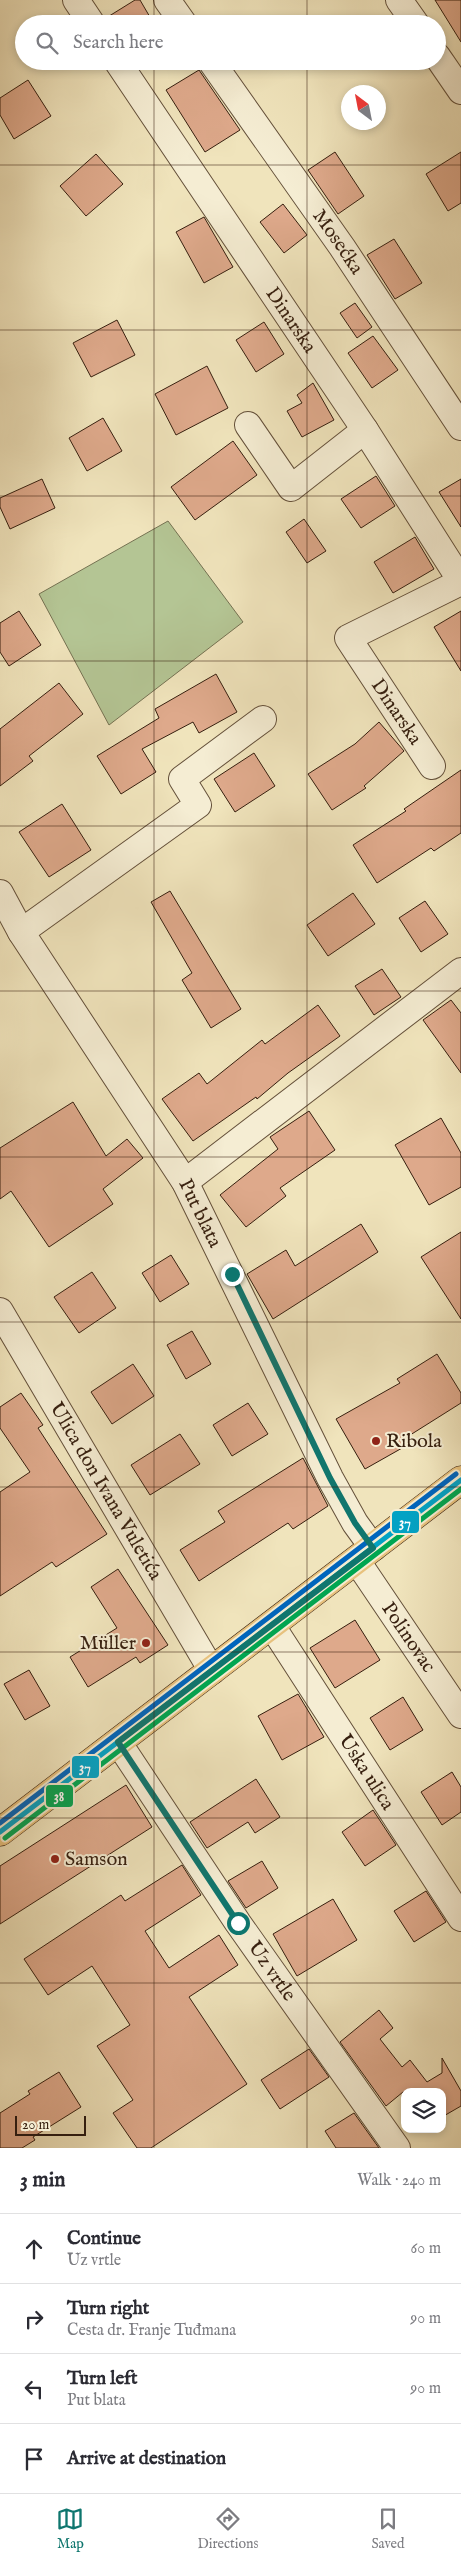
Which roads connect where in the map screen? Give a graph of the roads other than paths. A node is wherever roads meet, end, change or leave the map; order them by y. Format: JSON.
{"nodes":[{"id":1,"x":76,"y":0,"type":"edge"},
{"id":2,"x":167,"y":0,"type":"edge"},
{"id":3,"x":399,"y":0,"type":"edge"},
{"id":4,"x":86,"y":15,"type":"edge"},
{"id":5,"x":178,"y":15,"type":"edge"},
{"id":6,"x":410,"y":15,"type":"edge"},
{"id":7,"x":446,"y":69,"type":"edge"},
{"id":8,"x":123,"y":70,"type":"edge"},
{"id":9,"x":216,"y":70,"type":"edge"},
{"id":10,"x":461,"y":91,"type":"edge"},
{"id":11,"x":248,"y":425,"type":"dead end"},
{"id":12,"x":461,"y":427,"type":"edge"},
{"id":13,"x":365,"y":430,"type":"junction"},
{"id":14,"x":461,"y":581,"type":"edge"},
{"id":15,"x":263,"y":719,"type":"dead end"},
{"id":16,"x":432,"y":766,"type":"dead end"},
{"id":17,"x":0,"y":893,"type":"edge"},
{"id":18,"x":21,"y":932,"type":"junction"},
{"id":19,"x":461,"y":971,"type":"edge"},
{"id":20,"x":185,"y":1182,"type":"junction"},
{"id":21,"x":0,"y":1311,"type":"edge"},
{"id":22,"x":461,"y":1480,"type":"edge"},
{"id":23,"x":365,"y":1554,"type":"junction"},
{"id":24,"x":272,"y":1626,"type":"junction"},
{"id":25,"x":212,"y":1671,"type":"junction"},
{"id":26,"x":461,"y":1715,"type":"edge"},
{"id":27,"x":118,"y":1742,"type":"junction"},
{"id":28,"x":0,"y":1832,"type":"edge"},
{"id":29,"x":461,"y":1918,"type":"edge"},
{"id":30,"x":397,"y":2148,"type":"edge"}],
"edges":[{"from":1,"to":4,"type":"street"},
{"from":2,"to":5,"type":"street"},
{"from":3,"to":6,"type":"street"},
{"from":7,"to":10,"type":"street"},
{"from":8,"to":13,"type":"street","name":"Dinarska"},
{"from":9,"to":12,"type":"street","name":"Mosećka"},
{"from":11,"to":13,"type":"street"},
{"from":13,"to":14,"type":"street","name":"Dinarska"},
{"from":14,"to":16,"type":"street","name":"Dinarska"},
{"from":15,"to":18,"type":"street"},
{"from":17,"to":18,"type":"street","name":"Put blata"},
{"from":18,"to":20,"type":"street","name":"Put blata"},
{"from":19,"to":20,"type":"street"},
{"from":20,"to":23,"type":"street","name":"Put blata"},
{"from":21,"to":25,"type":"street","name":"Ulica don Ivana Vuletića"},
{"from":22,"to":23,"type":"main road"},
{"from":23,"to":24,"type":"main road"},
{"from":23,"to":26,"type":"street","name":"Polinovac"},
{"from":24,"to":25,"type":"main road"},
{"from":24,"to":29,"type":"street","name":"Uska ulica"},
{"from":25,"to":27,"type":"main road"},
{"from":27,"to":28,"type":"main road"},
{"from":27,"to":30,"type":"street","name":"Uz vrtle"}]}
